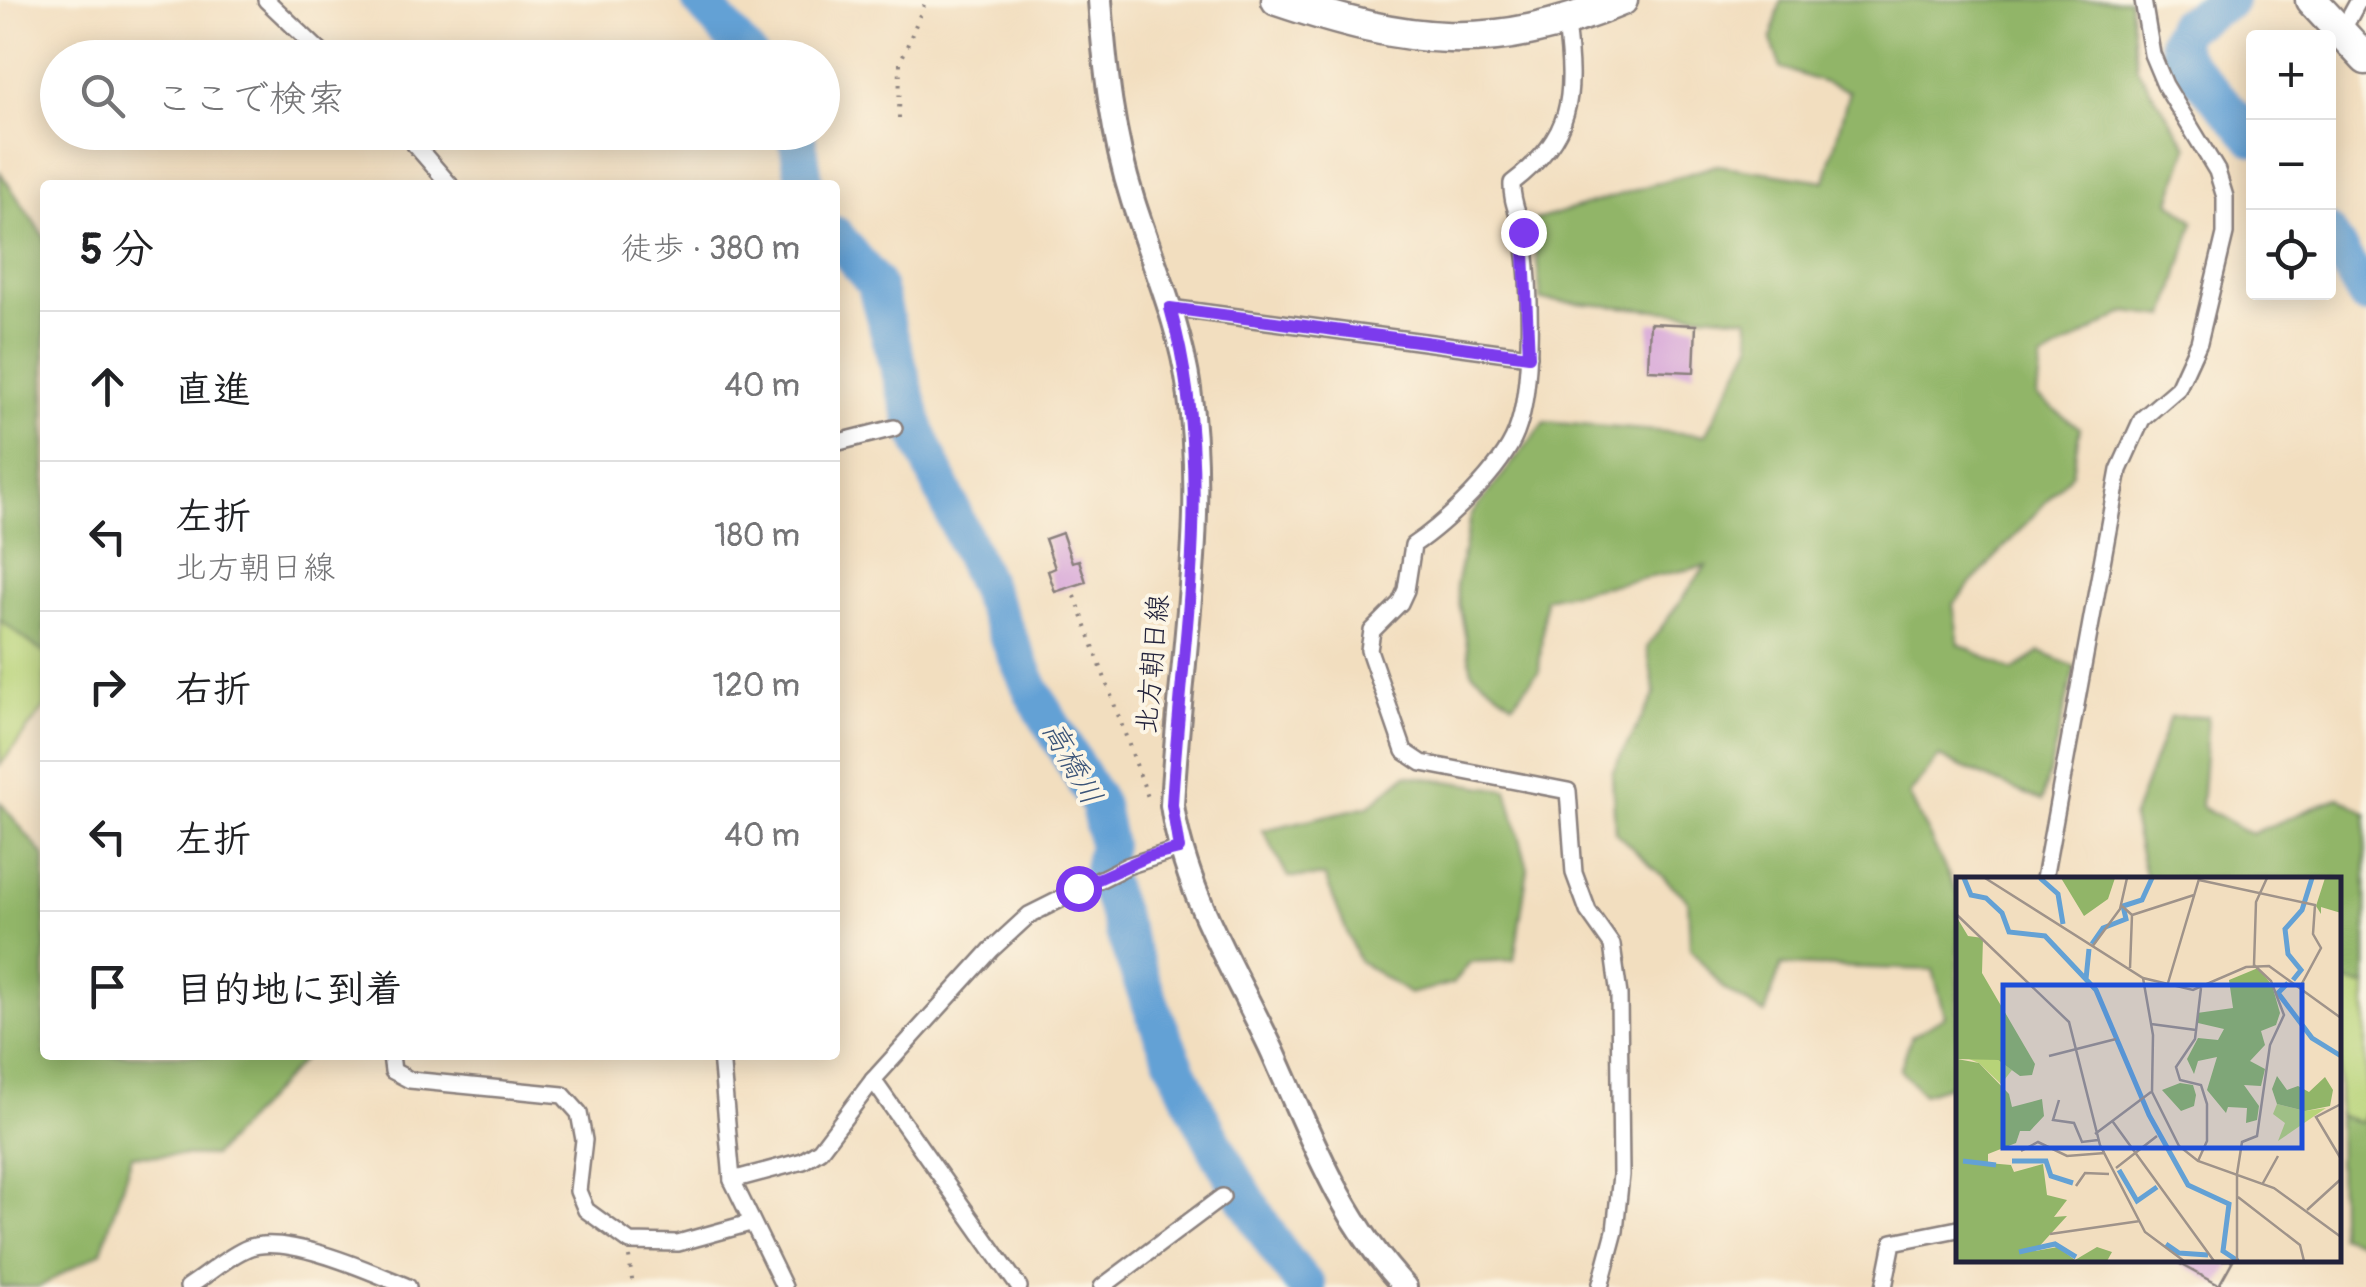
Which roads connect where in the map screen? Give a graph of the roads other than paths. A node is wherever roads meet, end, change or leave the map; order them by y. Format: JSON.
{"nodes":[{"id":1,"x":266,"y":0,"type":"edge"},
{"id":2,"x":1100,"y":0,"type":"edge"},
{"id":3,"x":1622,"y":0,"type":"edge"},
{"id":4,"x":2143,"y":0,"type":"edge"},
{"id":5,"x":2311,"y":0,"type":"edge"},
{"id":6,"x":2359,"y":0,"type":"edge"},
{"id":7,"x":1292,"y":3,"type":"edge"},
{"id":8,"x":1566,"y":24,"type":"junction"},
{"id":9,"x":2341,"y":33,"type":"junction"},
{"id":10,"x":308,"y":40,"type":"edge"},
{"id":11,"x":2366,"y":59,"type":"edge"},
{"id":12,"x":420,"y":150,"type":"edge"},
{"id":13,"x":446,"y":180,"type":"edge"},
{"id":14,"x":1170,"y":308,"type":"junction"},
{"id":15,"x":1529,"y":356,"type":"junction"},
{"id":16,"x":894,"y":428,"type":"dead end"},
{"id":17,"x":840,"y":443,"type":"edge"},
{"id":18,"x":1179,"y":849,"type":"junction"},
{"id":19,"x":2045,"y":877,"type":"edge"},
{"id":20,"x":392,"y":1060,"type":"edge"},
{"id":21,"x":721,"y":1060,"type":"edge"},
{"id":22,"x":873,"y":1080,"type":"junction"},
{"id":23,"x":732,"y":1180,"type":"junction"},
{"id":24,"x":1222,"y":1198,"type":"dead end"},
{"id":25,"x":750,"y":1224,"type":"junction"},
{"id":26,"x":1956,"y":1228,"type":"edge"},
{"id":27,"x":188,"y":1287,"type":"edge"},
{"id":28,"x":408,"y":1287,"type":"edge"},
{"id":29,"x":784,"y":1287,"type":"edge"},
{"id":30,"x":1019,"y":1287,"type":"edge"},
{"id":31,"x":1102,"y":1287,"type":"edge"},
{"id":32,"x":1405,"y":1287,"type":"edge"},
{"id":33,"x":1600,"y":1287,"type":"edge"},
{"id":34,"x":1884,"y":1287,"type":"edge"}],
"edges":[{"from":1,"to":10,"type":"street"},
{"from":2,"to":14,"type":"main road","name":"北方朝日線"},
{"from":3,"to":8,"type":"highway"},
{"from":4,"to":19,"type":"street"},
{"from":5,"to":9,"type":"highway"},
{"from":6,"to":9,"type":"street"},
{"from":7,"to":8,"type":"highway"},
{"from":8,"to":15,"type":"street"},
{"from":9,"to":11,"type":"highway"},
{"from":12,"to":13,"type":"street"},
{"from":14,"to":15,"type":"street"},
{"from":14,"to":18,"type":"main road","name":"北方朝日線"},
{"from":15,"to":33,"type":"street"},
{"from":16,"to":17,"type":"street"},
{"from":18,"to":22,"type":"street"},
{"from":18,"to":32,"type":"main road","name":"北方朝日線"},
{"from":20,"to":25,"type":"street"},
{"from":21,"to":23,"type":"street"},
{"from":22,"to":23,"type":"street"},
{"from":22,"to":30,"type":"street"},
{"from":23,"to":25,"type":"street"},
{"from":24,"to":31,"type":"street"},
{"from":25,"to":29,"type":"street"},
{"from":26,"to":34,"type":"street"},
{"from":27,"to":28,"type":"street"}]}
